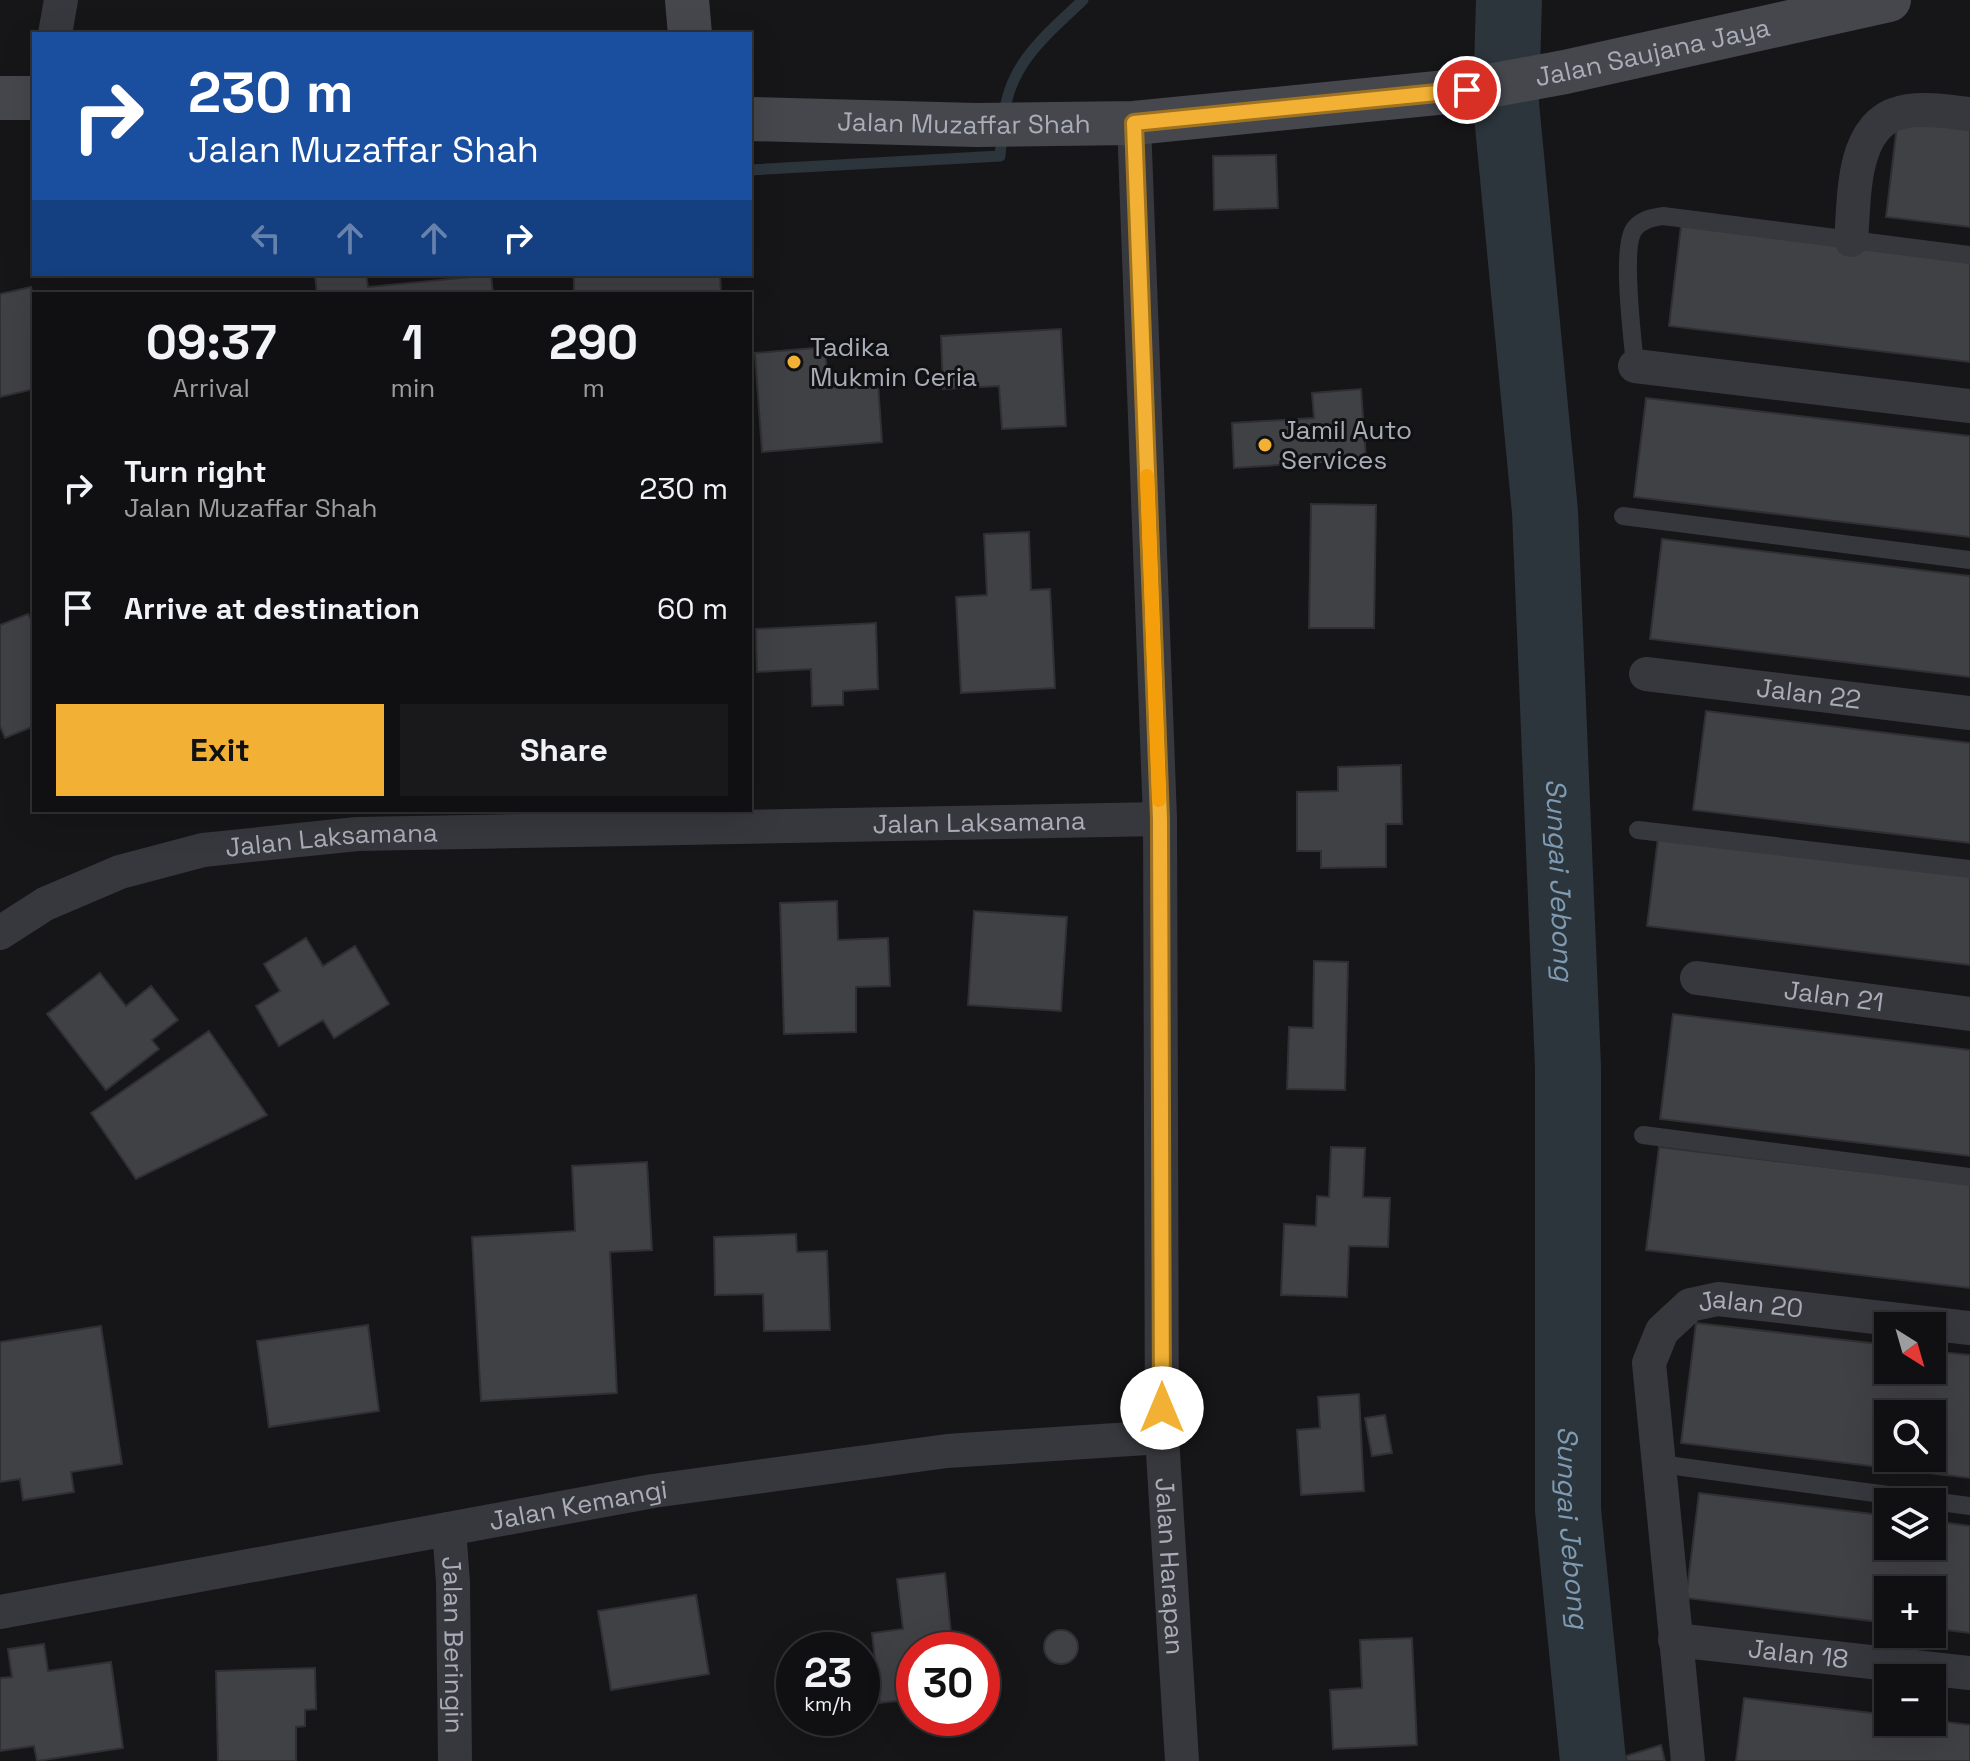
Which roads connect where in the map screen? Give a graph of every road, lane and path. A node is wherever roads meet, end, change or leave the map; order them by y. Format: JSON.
{"nodes":[{"id":1,"x":61,"y":0,"type":"edge"},
{"id":2,"x":687,"y":0,"type":"edge"},
{"id":3,"x":1889,"y":0,"type":"edge"},
{"id":4,"x":55,"y":32,"type":"edge"},
{"id":5,"x":690,"y":32,"type":"edge"},
{"id":6,"x":1510,"y":83,"type":"joint"},
{"id":7,"x":0,"y":98,"type":"edge"},
{"id":8,"x":32,"y":98,"type":"edge"},
{"id":9,"x":1970,"y":114,"type":"edge"},
{"id":10,"x":752,"y":119,"type":"edge"},
{"id":11,"x":1134,"y":123,"type":"junction"},
{"id":12,"x":1851,"y":240,"type":"junction"},
{"id":13,"x":1970,"y":255,"type":"edge"},
{"id":14,"x":1635,"y":366,"type":"joint"},
{"id":15,"x":1970,"y":406,"type":"edge"},
{"id":16,"x":1623,"y":516,"type":"dead end"},
{"id":17,"x":1970,"y":560,"type":"edge"},
{"id":18,"x":1646,"y":674,"type":"dead end"},
{"id":19,"x":1970,"y":713,"type":"edge"},
{"id":20,"x":1160,"y":819,"type":"junction"},
{"id":21,"x":1638,"y":830,"type":"dead end"},
{"id":22,"x":1970,"y":869,"type":"edge"},
{"id":23,"x":0,"y":933,"type":"edge"},
{"id":24,"x":1697,"y":978,"type":"dead end"},
{"id":25,"x":1970,"y":1014,"type":"edge"},
{"id":26,"x":1643,"y":1135,"type":"dead end"},
{"id":27,"x":1970,"y":1177,"type":"edge"},
{"id":28,"x":1970,"y":1328,"type":"edge"},
{"id":29,"x":1162,"y":1437,"type":"junction"},
{"id":30,"x":1660,"y":1464,"type":"junction"},
{"id":31,"x":1970,"y":1506,"type":"edge"},
{"id":32,"x":449,"y":1529,"type":"junction"},
{"id":33,"x":0,"y":1612,"type":"edge"},
{"id":34,"x":1675,"y":1640,"type":"junction"},
{"id":35,"x":1970,"y":1673,"type":"edge"},
{"id":36,"x":455,"y":1761,"type":"edge"},
{"id":37,"x":1182,"y":1761,"type":"edge"},
{"id":38,"x":1688,"y":1761,"type":"edge"}],
"edges":[{"from":1,"to":4,"type":"street"},
{"from":2,"to":5,"type":"main road"},
{"from":3,"to":6,"type":"main road","name":"Jalan Saujana Jaya"},
{"from":6,"to":11,"type":"main road","name":"Jalan Muzaffar Shah"},
{"from":7,"to":8,"type":"main road"},
{"from":9,"to":12,"type":"street"},
{"from":10,"to":11,"type":"main road","name":"Jalan Muzaffar Shah"},
{"from":11,"to":20,"type":"street","name":"Jalan Harapan"},
{"from":12,"to":13,"type":"lane"},
{"from":12,"to":14,"type":"lane"},
{"from":14,"to":15,"type":"street"},
{"from":16,"to":17,"type":"lane"},
{"from":18,"to":19,"type":"street","name":"Jalan 22"},
{"from":20,"to":23,"type":"street","name":"Jalan Laksamana"},
{"from":20,"to":29,"type":"street","name":"Jalan Harapan"},
{"from":21,"to":22,"type":"lane"},
{"from":24,"to":25,"type":"street","name":"Jalan 21"},
{"from":26,"to":27,"type":"lane"},
{"from":28,"to":30,"type":"street","name":"Jalan 20"},
{"from":29,"to":32,"type":"street","name":"Jalan Kemangi"},
{"from":29,"to":37,"type":"street","name":"Jalan Harapan"},
{"from":30,"to":31,"type":"lane"},
{"from":30,"to":34,"type":"street","name":"Jalan 20"},
{"from":32,"to":33,"type":"street","name":"Jalan Kemangi"},
{"from":32,"to":36,"type":"street","name":"Jalan Beringin"},
{"from":34,"to":35,"type":"street","name":"Jalan 18"},
{"from":34,"to":38,"type":"street","name":"Jalan 20"}]}
